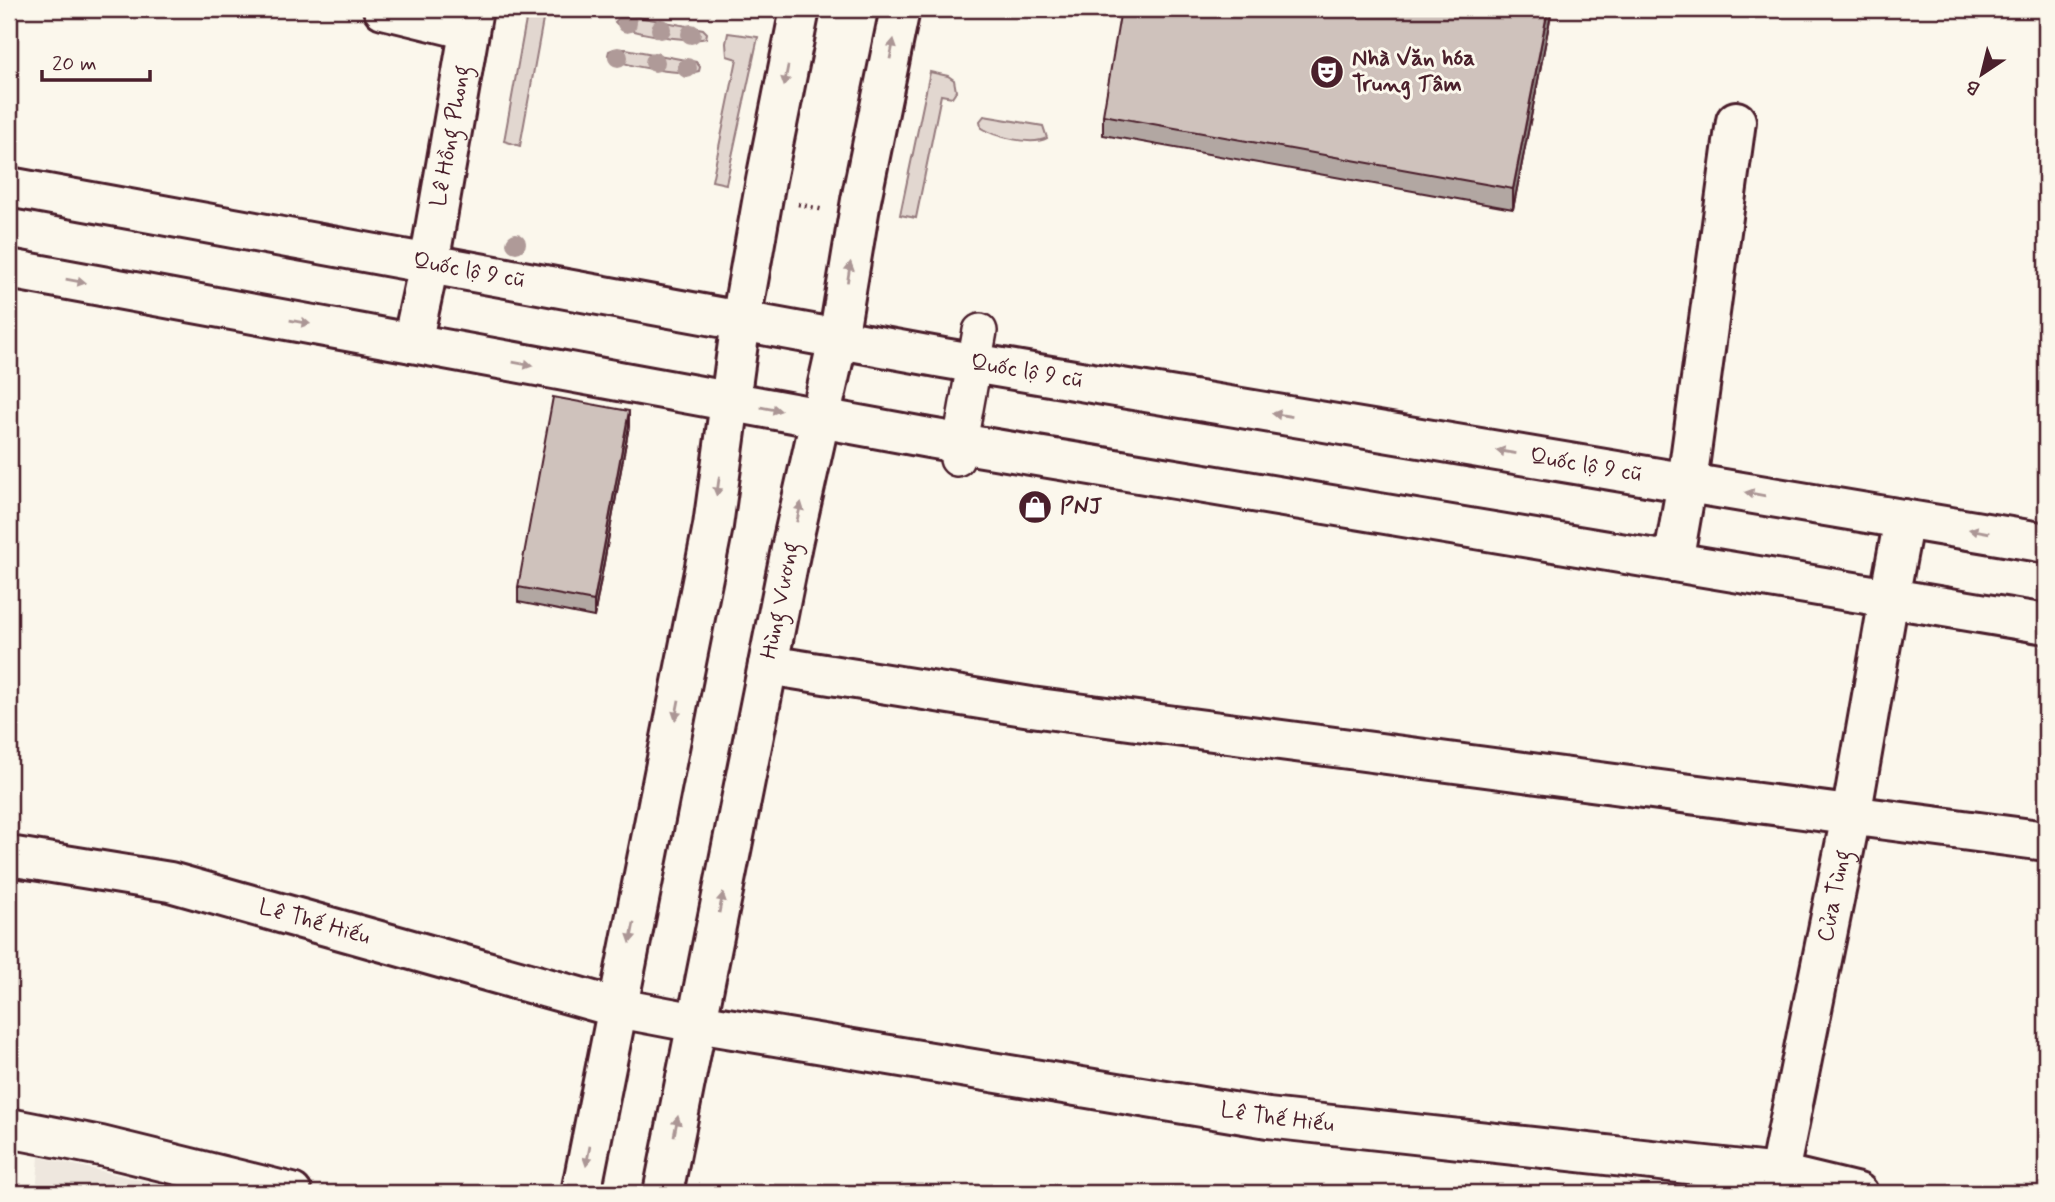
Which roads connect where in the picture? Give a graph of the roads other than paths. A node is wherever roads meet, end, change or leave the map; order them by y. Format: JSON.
{"nodes":[{"id":1,"x":383,"y":9,"type":"edge"},
{"id":2,"x":800,"y":9,"type":"edge"},
{"id":3,"x":900,"y":9,"type":"edge"},
{"id":4,"x":471,"y":19,"type":"edge"},
{"id":5,"x":1736,"y":121,"type":"dead end"},
{"id":6,"x":9,"y":187,"type":"edge"},
{"id":7,"x":429,"y":264,"type":"junction"},
{"id":8,"x":9,"y":269,"type":"edge"},
{"id":9,"x":741,"y":321,"type":"junction"},
{"id":10,"x":838,"y":339,"type":"junction"},
{"id":11,"x":412,"y":343,"type":"junction"},
{"id":12,"x":977,"y":347,"type":"junction"},
{"id":13,"x":730,"y":401,"type":"junction"},
{"id":14,"x":820,"y":418,"type":"junction"},
{"id":15,"x":958,"y":451,"type":"junction"},
{"id":16,"x":1687,"y":482,"type":"junction"},
{"id":17,"x":1904,"y":519,"type":"junction"},
{"id":18,"x":2046,"y":542,"type":"edge"},
{"id":19,"x":1673,"y":562,"type":"junction"},
{"id":20,"x":1889,"y":598,"type":"junction"},
{"id":21,"x":2046,"y":624,"type":"edge"},
{"id":22,"x":768,"y":665,"type":"junction"},
{"id":23,"x":1850,"y":816,"type":"junction"},
{"id":24,"x":2046,"y":841,"type":"edge"},
{"id":25,"x":9,"y":856,"type":"edge"},
{"id":26,"x":618,"y":1008,"type":"junction"},
{"id":27,"x":697,"y":1023,"type":"junction"},
{"id":28,"x":9,"y":1128,"type":"edge"},
{"id":29,"x":1777,"y":1184,"type":"edge"},
{"id":30,"x":292,"y":1193,"type":"edge"},
{"id":31,"x":581,"y":1193,"type":"edge"},
{"id":32,"x":663,"y":1193,"type":"edge"},
{"id":33,"x":1858,"y":1193,"type":"edge"}],
"edges":[{"from":1,"to":4,"type":"main road"},
{"from":2,"to":9,"type":"main road","one_way":true},
{"from":10,"to":3,"type":"main road","name":"Hùng Vương","one_way":true},
{"from":4,"to":7,"type":"main road","name":"Lê Hồng Phong"},
{"from":5,"to":16,"type":"main road"},
{"from":6,"to":7,"type":"main road","name":"Quốc lộ 9 cũ"},
{"from":7,"to":9,"type":"main road","name":"Quốc lộ 9 cũ"},
{"from":7,"to":11,"type":"main road","name":"Lê Hồng Phong"},
{"from":8,"to":11,"type":"main road","one_way":true},
{"from":9,"to":10,"type":"main road","name":"Quốc lộ 9 cũ"},
{"from":9,"to":13,"type":"main road"},
{"from":10,"to":12,"type":"main road","name":"Quốc lộ 9 cũ"},
{"from":10,"to":14,"type":"main road","name":"Hùng Vương"},
{"from":11,"to":13,"type":"main road","one_way":true},
{"from":12,"to":15,"type":"street"},
{"from":16,"to":12,"type":"main road","name":"Quốc lộ 9 cũ","one_way":true},
{"from":13,"to":14,"type":"main road","one_way":true},
{"from":13,"to":26,"type":"main road","one_way":true},
{"from":14,"to":15,"type":"main road"},
{"from":22,"to":14,"type":"main road","name":"Hùng Vương","one_way":true},
{"from":15,"to":19,"type":"main road"},
{"from":17,"to":16,"type":"main road","name":"Quốc lộ 9 cũ","one_way":true},
{"from":16,"to":19,"type":"main road"},
{"from":18,"to":17,"type":"main road","name":"Quốc lộ 9 cũ","one_way":true},
{"from":17,"to":20,"type":"main road","name":"Cửa Tùng"},
{"from":19,"to":20,"type":"main road"},
{"from":20,"to":21,"type":"main road"},
{"from":20,"to":23,"type":"main road","name":"Cửa Tùng"},
{"from":22,"to":23,"type":"main road"},
{"from":27,"to":22,"type":"main road","name":"Hùng Vương","one_way":true},
{"from":23,"to":24,"type":"main road"},
{"from":23,"to":29,"type":"main road","name":"Cửa Tùng"},
{"from":25,"to":26,"type":"main road","name":"Lê Thế Hiếu"},
{"from":26,"to":27,"type":"main road","name":"Lê Thế Hiếu"},
{"from":26,"to":31,"type":"main road","one_way":true},
{"from":27,"to":29,"type":"main road","name":"Lê Thế Hiếu"},
{"from":32,"to":27,"type":"main road","name":"Hùng Vương","one_way":true},
{"from":28,"to":30,"type":"main road"},
{"from":29,"to":33,"type":"main road","name":"Lê Thế Hiếu"}]}
